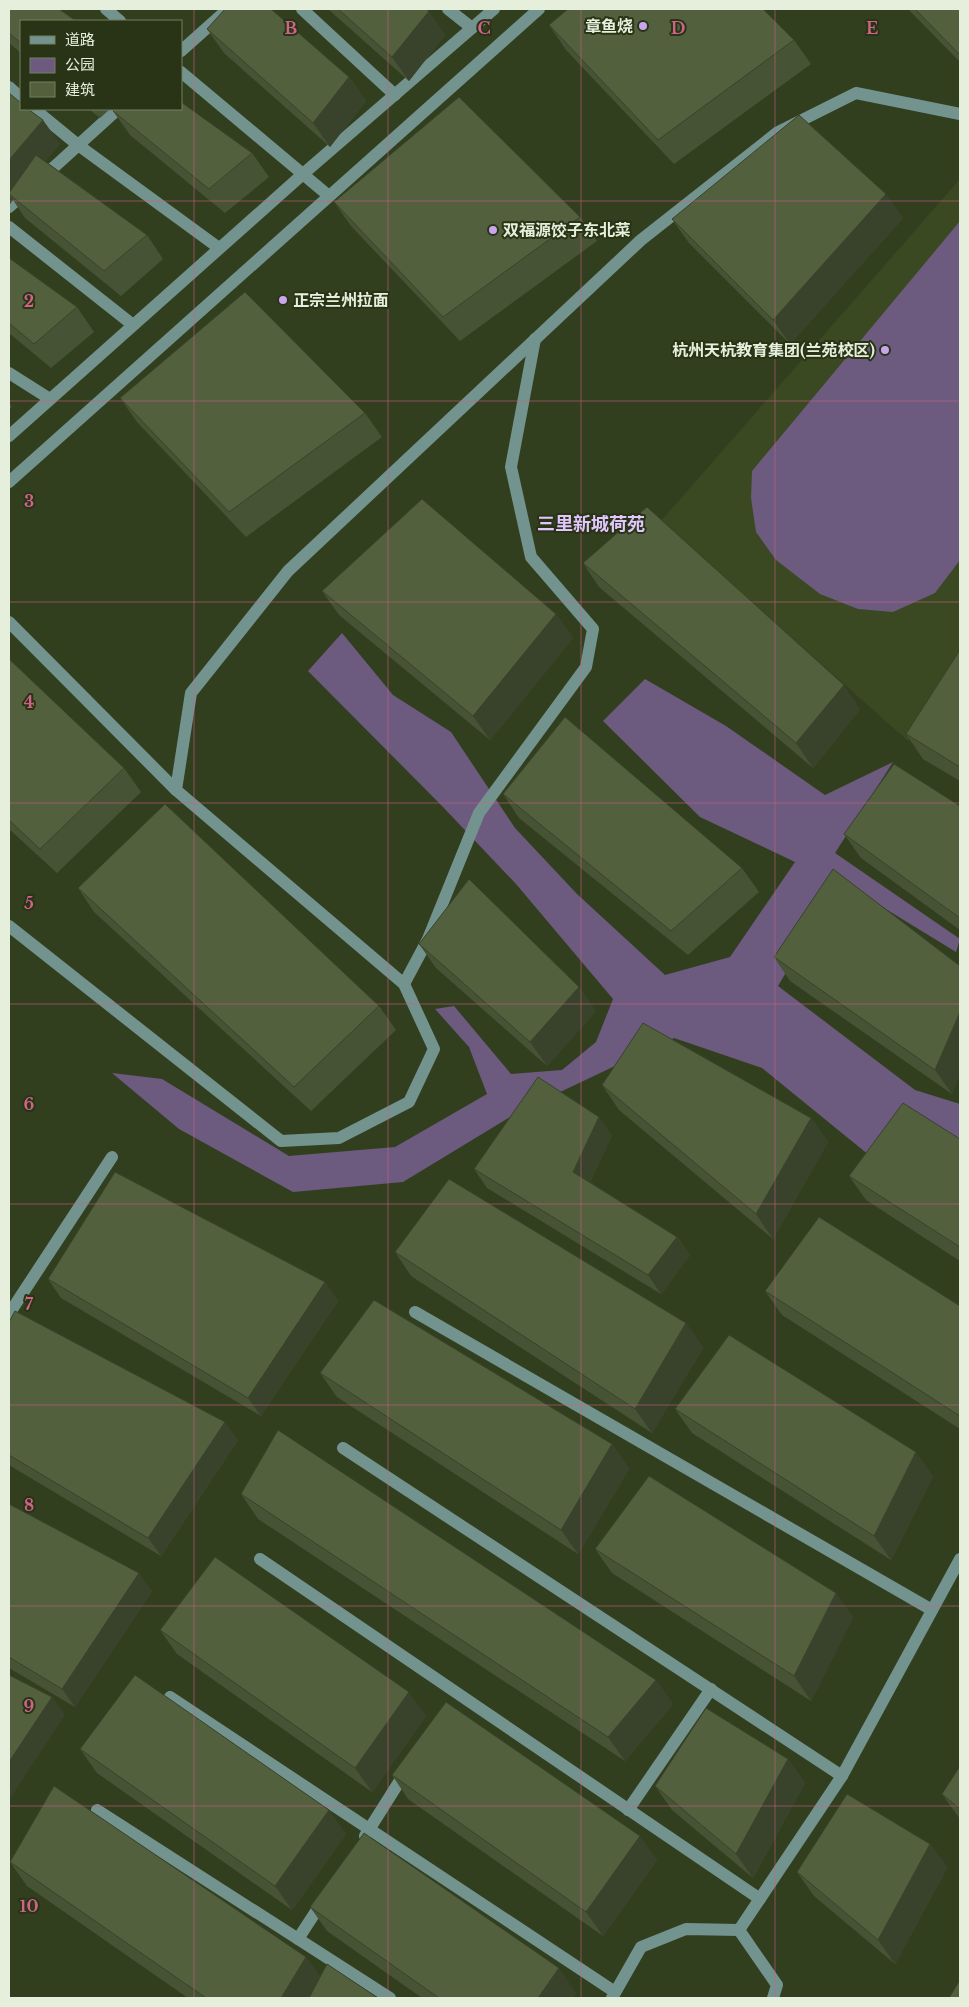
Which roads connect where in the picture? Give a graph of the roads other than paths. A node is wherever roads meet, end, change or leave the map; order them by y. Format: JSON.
{"nodes":[{"id":1,"x":106,"y":9,"type":"edge"},
{"id":2,"x":228,"y":9,"type":"edge"},
{"id":3,"x":302,"y":9,"type":"edge"},
{"id":4,"x":448,"y":9,"type":"edge"},
{"id":5,"x":494,"y":9,"type":"edge"},
{"id":6,"x":539,"y":9,"type":"edge"},
{"id":7,"x":119,"y":20,"type":"edge"},
{"id":8,"x":472,"y":28,"type":"junction"},
{"id":9,"x":182,"y":50,"type":"edge"},
{"id":10,"x":182,"y":73,"type":"edge"},
{"id":11,"x":9,"y":87,"type":"edge"},
{"id":12,"x":395,"y":95,"type":"junction"},
{"id":13,"x":20,"y":97,"type":"edge"},
{"id":14,"x":35,"y":110,"type":"edge"},
{"id":15,"x":117,"y":110,"type":"edge"},
{"id":16,"x":960,"y":114,"type":"edge"},
{"id":17,"x":78,"y":145,"type":"junction"},
{"id":18,"x":303,"y":174,"type":"junction"},
{"id":19,"x":329,"y":196,"type":"junction"},
{"id":20,"x":9,"y":207,"type":"edge"},
{"id":21,"x":9,"y":227,"type":"edge"},
{"id":22,"x":219,"y":248,"type":"junction"},
{"id":23,"x":134,"y":325,"type":"junction"},
{"id":24,"x":535,"y":339,"type":"junction"},
{"id":25,"x":9,"y":374,"type":"edge"},
{"id":26,"x":50,"y":399,"type":"junction"},
{"id":27,"x":9,"y":436,"type":"edge"},
{"id":28,"x":9,"y":482,"type":"edge"},
{"id":29,"x":9,"y":622,"type":"edge"},
{"id":30,"x":176,"y":790,"type":"junction"},
{"id":31,"x":9,"y":926,"type":"edge"},
{"id":32,"x":404,"y":984,"type":"junction"},
{"id":33,"x":112,"y":1157,"type":"dead end"},
{"id":34,"x":415,"y":1312,"type":"dead end"},
{"id":35,"x":9,"y":1314,"type":"edge"},
{"id":36,"x":343,"y":1448,"type":"dead end"},
{"id":37,"x":260,"y":1559,"type":"dead end"},
{"id":38,"x":960,"y":1559,"type":"edge"},
{"id":39,"x":932,"y":1610,"type":"junction"},
{"id":40,"x":711,"y":1690,"type":"junction"},
{"id":41,"x":170,"y":1696,"type":"dead end"},
{"id":42,"x":415,"y":1757,"type":"edge"},
{"id":43,"x":842,"y":1776,"type":"junction"},
{"id":44,"x":97,"y":1810,"type":"dead end"},
{"id":45,"x":628,"y":1810,"type":"junction"},
{"id":46,"x":369,"y":1829,"type":"junction"},
{"id":47,"x":359,"y":1845,"type":"edge"},
{"id":48,"x":329,"y":1892,"type":"edge"},
{"id":49,"x":760,"y":1900,"type":"junction"},
{"id":50,"x":739,"y":1930,"type":"junction"},
{"id":51,"x":298,"y":1939,"type":"junction"},
{"id":52,"x":614,"y":1995,"type":"edge"},
{"id":53,"x":390,"y":1998,"type":"edge"},
{"id":54,"x":773,"y":1998,"type":"edge"}],
"edges":[{"from":1,"to":7,"type":"street"},
{"from":2,"to":9,"type":"street"},
{"from":3,"to":12,"type":"street"},
{"from":4,"to":8,"type":"street"},
{"from":5,"to":8,"type":"street"},
{"from":6,"to":19,"type":"street"},
{"from":8,"to":12,"type":"street"},
{"from":10,"to":18,"type":"street"},
{"from":11,"to":13,"type":"street"},
{"from":12,"to":18,"type":"street"},
{"from":14,"to":17,"type":"street"},
{"from":15,"to":17,"type":"street"},
{"from":16,"to":24,"type":"street"},
{"from":17,"to":20,"type":"street"},
{"from":17,"to":22,"type":"street"},
{"from":18,"to":19,"type":"street"},
{"from":18,"to":22,"type":"street"},
{"from":19,"to":28,"type":"street"},
{"from":21,"to":23,"type":"street"},
{"from":22,"to":23,"type":"street"},
{"from":23,"to":26,"type":"street"},
{"from":24,"to":30,"type":"street"},
{"from":24,"to":32,"type":"street"},
{"from":25,"to":26,"type":"street"},
{"from":26,"to":27,"type":"street"},
{"from":29,"to":30,"type":"street"},
{"from":30,"to":32,"type":"street"},
{"from":31,"to":32,"type":"street"},
{"from":33,"to":35,"type":"street"},
{"from":34,"to":39,"type":"street"},
{"from":36,"to":40,"type":"street"},
{"from":37,"to":45,"type":"street"},
{"from":38,"to":39,"type":"street"},
{"from":39,"to":43,"type":"street"},
{"from":40,"to":43,"type":"street"},
{"from":40,"to":45,"type":"street"},
{"from":41,"to":46,"type":"street"},
{"from":42,"to":46,"type":"street"},
{"from":43,"to":49,"type":"street"},
{"from":44,"to":51,"type":"street"},
{"from":45,"to":49,"type":"street"},
{"from":46,"to":47,"type":"street"},
{"from":46,"to":52,"type":"street"},
{"from":48,"to":51,"type":"street"},
{"from":49,"to":50,"type":"street"},
{"from":50,"to":52,"type":"street"},
{"from":50,"to":54,"type":"street"},
{"from":51,"to":53,"type":"street"}]}
